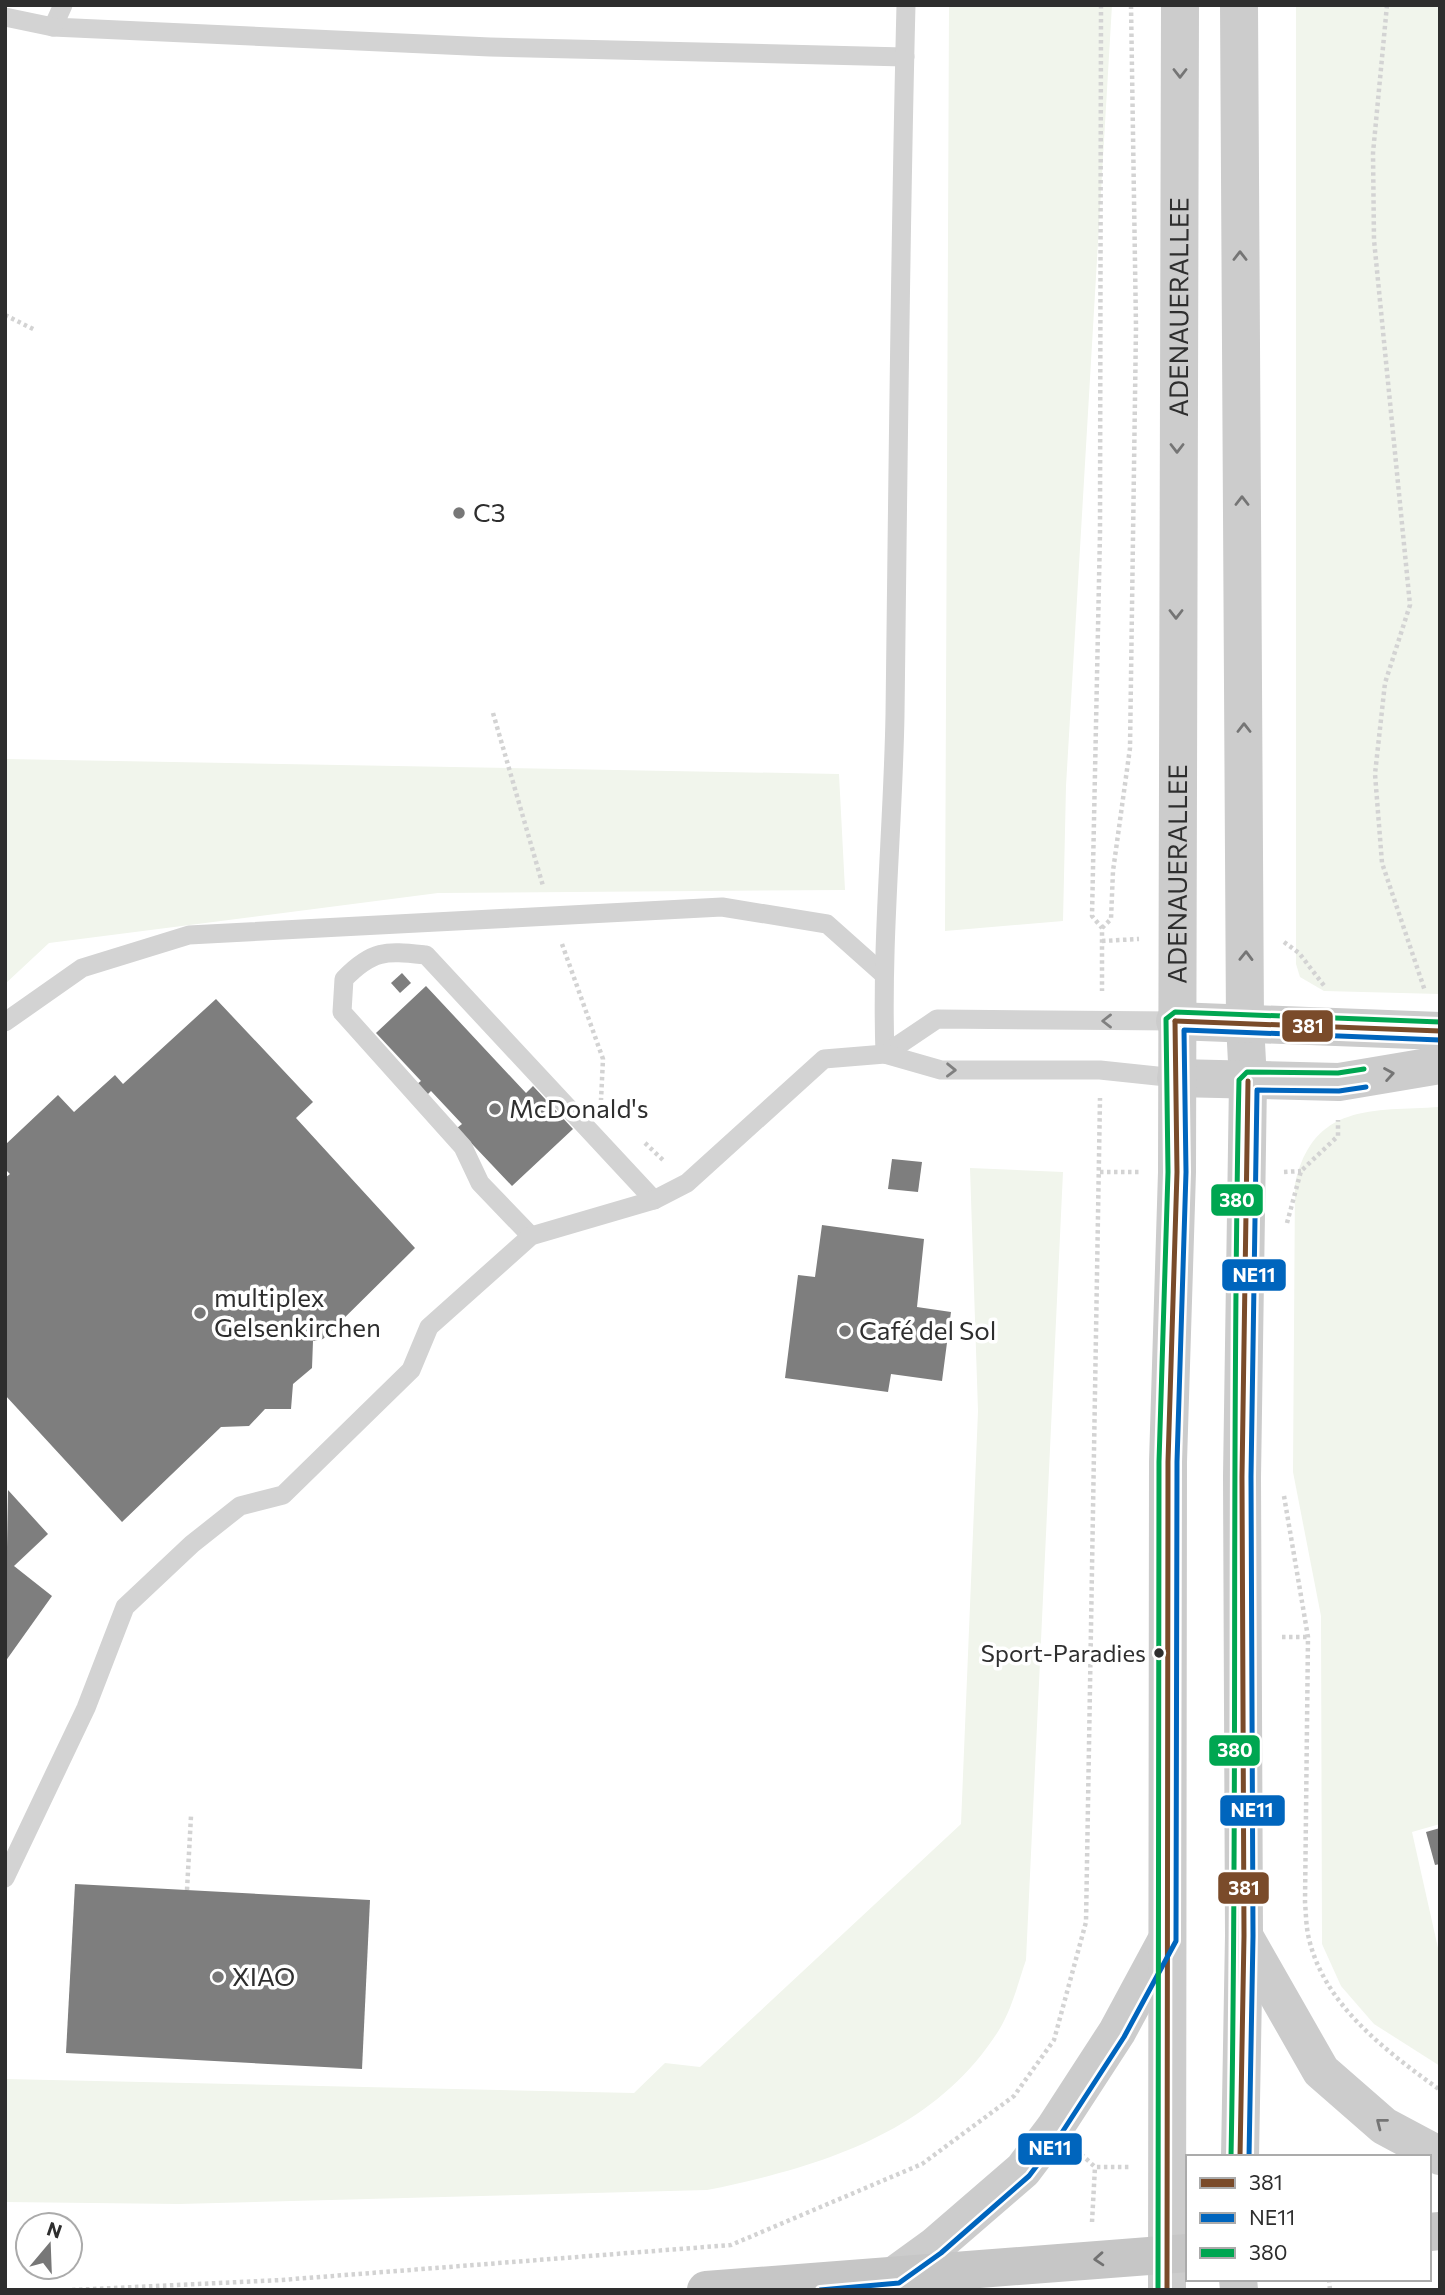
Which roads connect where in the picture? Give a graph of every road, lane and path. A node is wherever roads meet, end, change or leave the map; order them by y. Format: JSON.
{"nodes":[{"id":1,"x":63,"y":5,"type":"edge"},
{"id":2,"x":906,"y":5,"type":"edge"},
{"id":3,"x":1101,"y":5,"type":"edge"},
{"id":4,"x":1131,"y":5,"type":"edge"},
{"id":5,"x":1180,"y":5,"type":"edge"},
{"id":6,"x":1239,"y":5,"type":"edge"},
{"id":7,"x":1387,"y":5,"type":"edge"},
{"id":8,"x":5,"y":17,"type":"edge"},
{"id":9,"x":53,"y":27,"type":"junction"},
{"id":10,"x":905,"y":57,"type":"junction"},
{"id":11,"x":5,"y":314,"type":"edge"},
{"id":12,"x":35,"y":330,"type":"dead end"},
{"id":13,"x":493,"y":713,"type":"dead end"},
{"id":14,"x":551,"y":916,"type":"junction"},
{"id":15,"x":1102,"y":928,"type":"junction"},
{"id":16,"x":1176,"y":936,"type":"junction"},
{"id":17,"x":1246,"y":937,"type":"junction"},
{"id":18,"x":1102,"y":941,"type":"junction"},
{"id":19,"x":882,"y":973,"type":"junction"},
{"id":20,"x":1175,"y":1021,"type":"junction"},
{"id":21,"x":5,"y":1022,"type":"edge"},
{"id":22,"x":1102,"y":1022,"type":"junction"},
{"id":23,"x":1245,"y":1024,"type":"junction"},
{"id":24,"x":1342,"y":1029,"type":"junction"},
{"id":25,"x":1439,"y":1042,"type":"edge"},
{"id":26,"x":885,"y":1054,"type":"junction"},
{"id":27,"x":1100,"y":1070,"type":"junction"},
{"id":28,"x":1176,"y":1078,"type":"junction"},
{"id":29,"x":1248,"y":1081,"type":"junction"},
{"id":30,"x":1339,"y":1082,"type":"junction"},
{"id":31,"x":611,"y":1109,"type":"dead end"},
{"id":32,"x":639,"y":1137,"type":"dead end"},
{"id":33,"x":687,"y":1183,"type":"junction"},
{"id":34,"x":654,"y":1200,"type":"junction"},
{"id":35,"x":1284,"y":1232,"type":"dead end"},
{"id":36,"x":531,"y":1236,"type":"junction"},
{"id":37,"x":1282,"y":1483,"type":"dead end"},
{"id":38,"x":191,"y":1816,"type":"dead end"},
{"id":39,"x":5,"y":1878,"type":"edge"},
{"id":40,"x":187,"y":1890,"type":"dead end"},
{"id":41,"x":1244,"y":1936,"type":"junction"},
{"id":42,"x":1168,"y":1938,"type":"junction"},
{"id":43,"x":1440,"y":2090,"type":"edge"},
{"id":44,"x":1240,"y":2155,"type":"edge"},
{"id":45,"x":1440,"y":2156,"type":"edge"},
{"id":46,"x":1174,"y":2266,"type":"edge"},
{"id":47,"x":895,"y":2275,"type":"junction"},
{"id":48,"x":72,"y":2290,"type":"edge"},
{"id":49,"x":706,"y":2290,"type":"edge"}],
"edges":[{"from":1,"to":9,"type":"lane"},
{"from":2,"to":10,"type":"lane"},
{"from":3,"to":15,"type":"path"},
{"from":4,"to":15,"type":"path"},
{"from":5,"to":16,"type":"main road","name":"ADENAUERALLEE","one_way":true},
{"from":17,"to":6,"type":"main road","one_way":true},
{"from":7,"to":25,"type":"path"},
{"from":8,"to":9,"type":"lane"},
{"from":9,"to":10,"type":"lane"},
{"from":10,"to":19,"type":"lane"},
{"from":11,"to":12,"type":"path"},
{"from":13,"to":14,"type":"path"},
{"from":14,"to":19,"type":"lane"},
{"from":14,"to":21,"type":"lane"},
{"from":14,"to":31,"type":"path"},
{"from":15,"to":18,"type":"path"},
{"from":16,"to":18,"type":"path"},
{"from":16,"to":20,"type":"main road","name":"ADENAUERALLEE"},
{"from":23,"to":17,"type":"main road","one_way":true},
{"from":17,"to":24,"type":"path"},
{"from":18,"to":22,"type":"path"},
{"from":19,"to":26,"type":"lane"},
{"from":20,"to":22,"type":"lane","one_way":true},
{"from":20,"to":23,"type":"main road"},
{"from":20,"to":28,"type":"main road","name":"ADENAUERALLEE"},
{"from":22,"to":26,"type":"lane"},
{"from":23,"to":24,"type":"main road"},
{"from":23,"to":29,"type":"main road"},
{"from":24,"to":25,"type":"main road"},
{"from":30,"to":25,"type":"main road","one_way":true},
{"from":26,"to":27,"type":"lane","one_way":true},
{"from":26,"to":33,"type":"lane"},
{"from":27,"to":28,"type":"lane"},
{"from":27,"to":48,"type":"path"},
{"from":28,"to":29,"type":"main road"},
{"from":28,"to":42,"type":"main road","name":"ADENAUERALLEE"},
{"from":29,"to":30,"type":"main road"},
{"from":29,"to":41,"type":"main road"},
{"from":30,"to":35,"type":"path"},
{"from":32,"to":33,"type":"path"},
{"from":33,"to":34,"type":"lane"},
{"from":34,"to":36,"type":"lane"},
{"from":34,"to":36,"type":"lane"},
{"from":36,"to":39,"type":"lane"},
{"from":37,"to":43,"type":"path"},
{"from":38,"to":40,"type":"path"},
{"from":41,"to":44,"type":"main road"},
{"from":45,"to":41,"type":"main road","one_way":true},
{"from":42,"to":46,"type":"main road","name":"ADENAUERALLEE"},
{"from":42,"to":47,"type":"main road"},
{"from":46,"to":47,"type":"main road","one_way":true},
{"from":47,"to":49,"type":"main road"}]}
